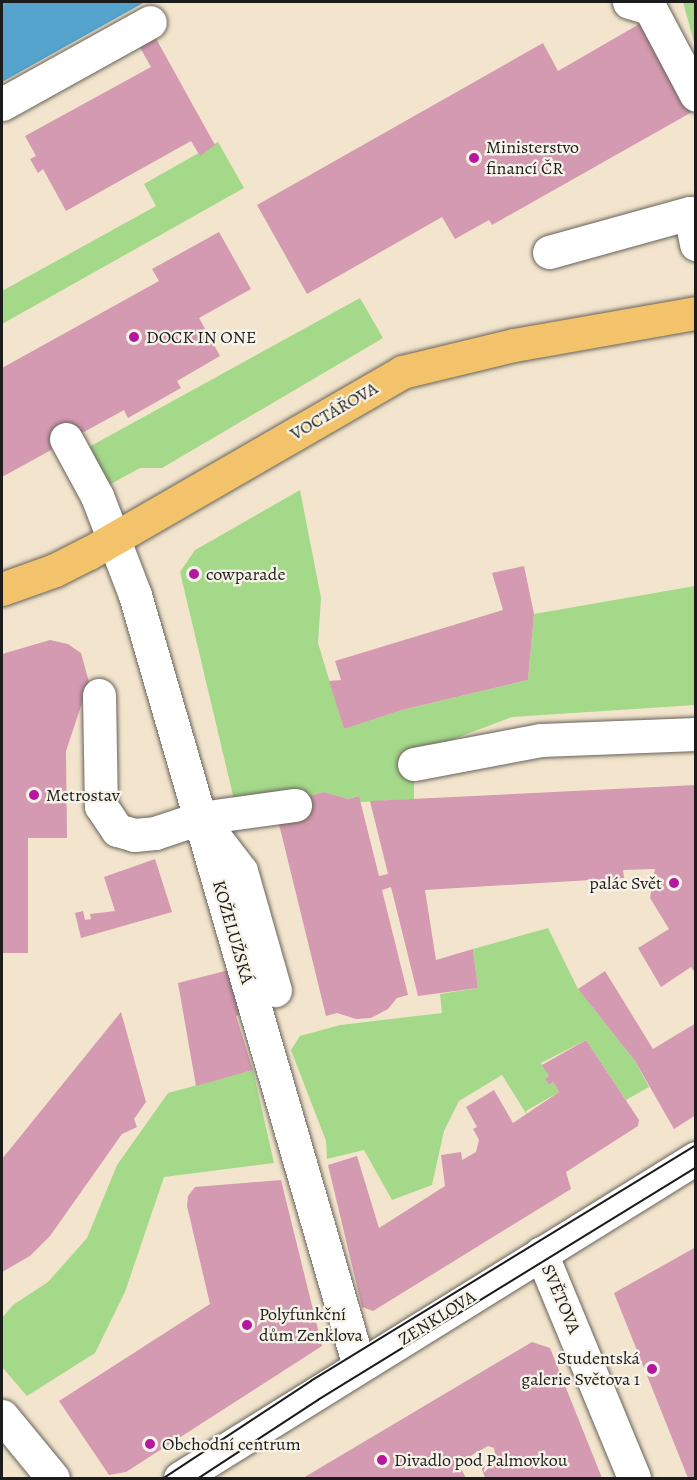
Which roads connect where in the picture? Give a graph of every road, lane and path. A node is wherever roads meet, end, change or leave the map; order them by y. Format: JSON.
{"nodes":[{"id":1,"x":643,"y":4,"type":"edge"},
{"id":2,"x":150,"y":22,"type":"dead end"},
{"id":3,"x":696,"y":95,"type":"edge"},
{"id":4,"x":2,"y":104,"type":"edge"},
{"id":5,"x":694,"y":216,"type":"edge"},
{"id":6,"x":549,"y":252,"type":"dead end"},
{"id":7,"x":696,"y":313,"type":"edge"},
{"id":8,"x":66,"y":439,"type":"dead end"},
{"id":9,"x":115,"y":539,"type":"junction"},
{"id":10,"x":2,"y":589,"type":"edge"},
{"id":11,"x":99,"y":695,"type":"dead end"},
{"id":12,"x":696,"y":734,"type":"edge"},
{"id":13,"x":414,"y":764,"type":"dead end"},
{"id":14,"x":295,"y":805,"type":"dead end"},
{"id":15,"x":200,"y":818,"type":"junction"},
{"id":16,"x":275,"y":990,"type":"dead end"},
{"id":17,"x":696,"y":1158,"type":"edge"},
{"id":18,"x":541,"y":1253,"type":"junction"},
{"id":19,"x":359,"y":1366,"type":"junction"},
{"id":20,"x":2,"y":1416,"type":"edge"},
{"id":21,"x":196,"y":1474,"type":"edge"},
{"id":22,"x":53,"y":1479,"type":"edge"},
{"id":23,"x":634,"y":1479,"type":"edge"}],
"edges":[{"from":1,"to":3,"type":"street"},
{"from":2,"to":4,"type":"street"},
{"from":5,"to":6,"type":"street"},
{"from":7,"to":9,"type":"main road","name":"VOCTÁŘOVA"},
{"from":8,"to":9,"type":"street","name":"KOŽELUŽSKÁ"},
{"from":9,"to":10,"type":"main road","name":"VOCTÁŘOVA"},
{"from":9,"to":15,"type":"street","name":"KOŽELUŽSKÁ"},
{"from":11,"to":15,"type":"street"},
{"from":12,"to":13,"type":"street"},
{"from":14,"to":15,"type":"street"},
{"from":15,"to":16,"type":"street"},
{"from":15,"to":19,"type":"street","name":"KOŽELUŽSKÁ"},
{"from":17,"to":18,"type":"street","name":"ZENKLOVA"},
{"from":18,"to":19,"type":"street","name":"ZENKLOVA"},
{"from":18,"to":23,"type":"street","name":"SVĚTOVA"},
{"from":19,"to":21,"type":"street","name":"ZENKLOVA"},
{"from":20,"to":22,"type":"street"}]}
